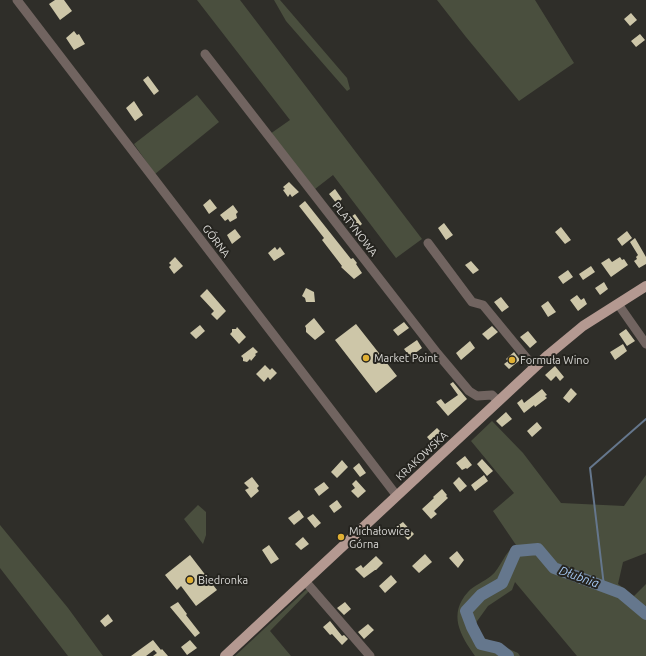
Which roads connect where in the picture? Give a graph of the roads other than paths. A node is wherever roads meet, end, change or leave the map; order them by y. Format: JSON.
{"nodes":[{"id":1,"x":17,"y":0,"type":"edge"},
{"id":2,"x":205,"y":54,"type":"dead end"},
{"id":3,"x":428,"y":243,"type":"dead end"},
{"id":4,"x":646,"y":286,"type":"edge"},
{"id":5,"x":618,"y":304,"type":"junction"},
{"id":6,"x":646,"y":344,"type":"edge"},
{"id":7,"x":534,"y":367,"type":"junction"},
{"id":8,"x":498,"y":401,"type":"junction"},
{"id":9,"x":397,"y":496,"type":"junction"},
{"id":10,"x":305,"y":581,"type":"junction"},
{"id":11,"x":225,"y":656,"type":"edge"},
{"id":12,"x":370,"y":656,"type":"edge"}],
"edges":[{"from":1,"to":9,"type":"street","name":"GÓRNA"},
{"from":2,"to":8,"type":"street","name":"PLATYNOWA"},
{"from":3,"to":7,"type":"street"},
{"from":4,"to":5,"type":"main road","name":"KRAKOWSKA"},
{"from":5,"to":6,"type":"street"},
{"from":5,"to":7,"type":"main road","name":"KRAKOWSKA"},
{"from":7,"to":8,"type":"main road","name":"KRAKOWSKA"},
{"from":8,"to":9,"type":"main road","name":"KRAKOWSKA"},
{"from":9,"to":10,"type":"main road","name":"KRAKOWSKA"},
{"from":10,"to":11,"type":"main road","name":"KRAKOWSKA"},
{"from":10,"to":12,"type":"street"}]}
